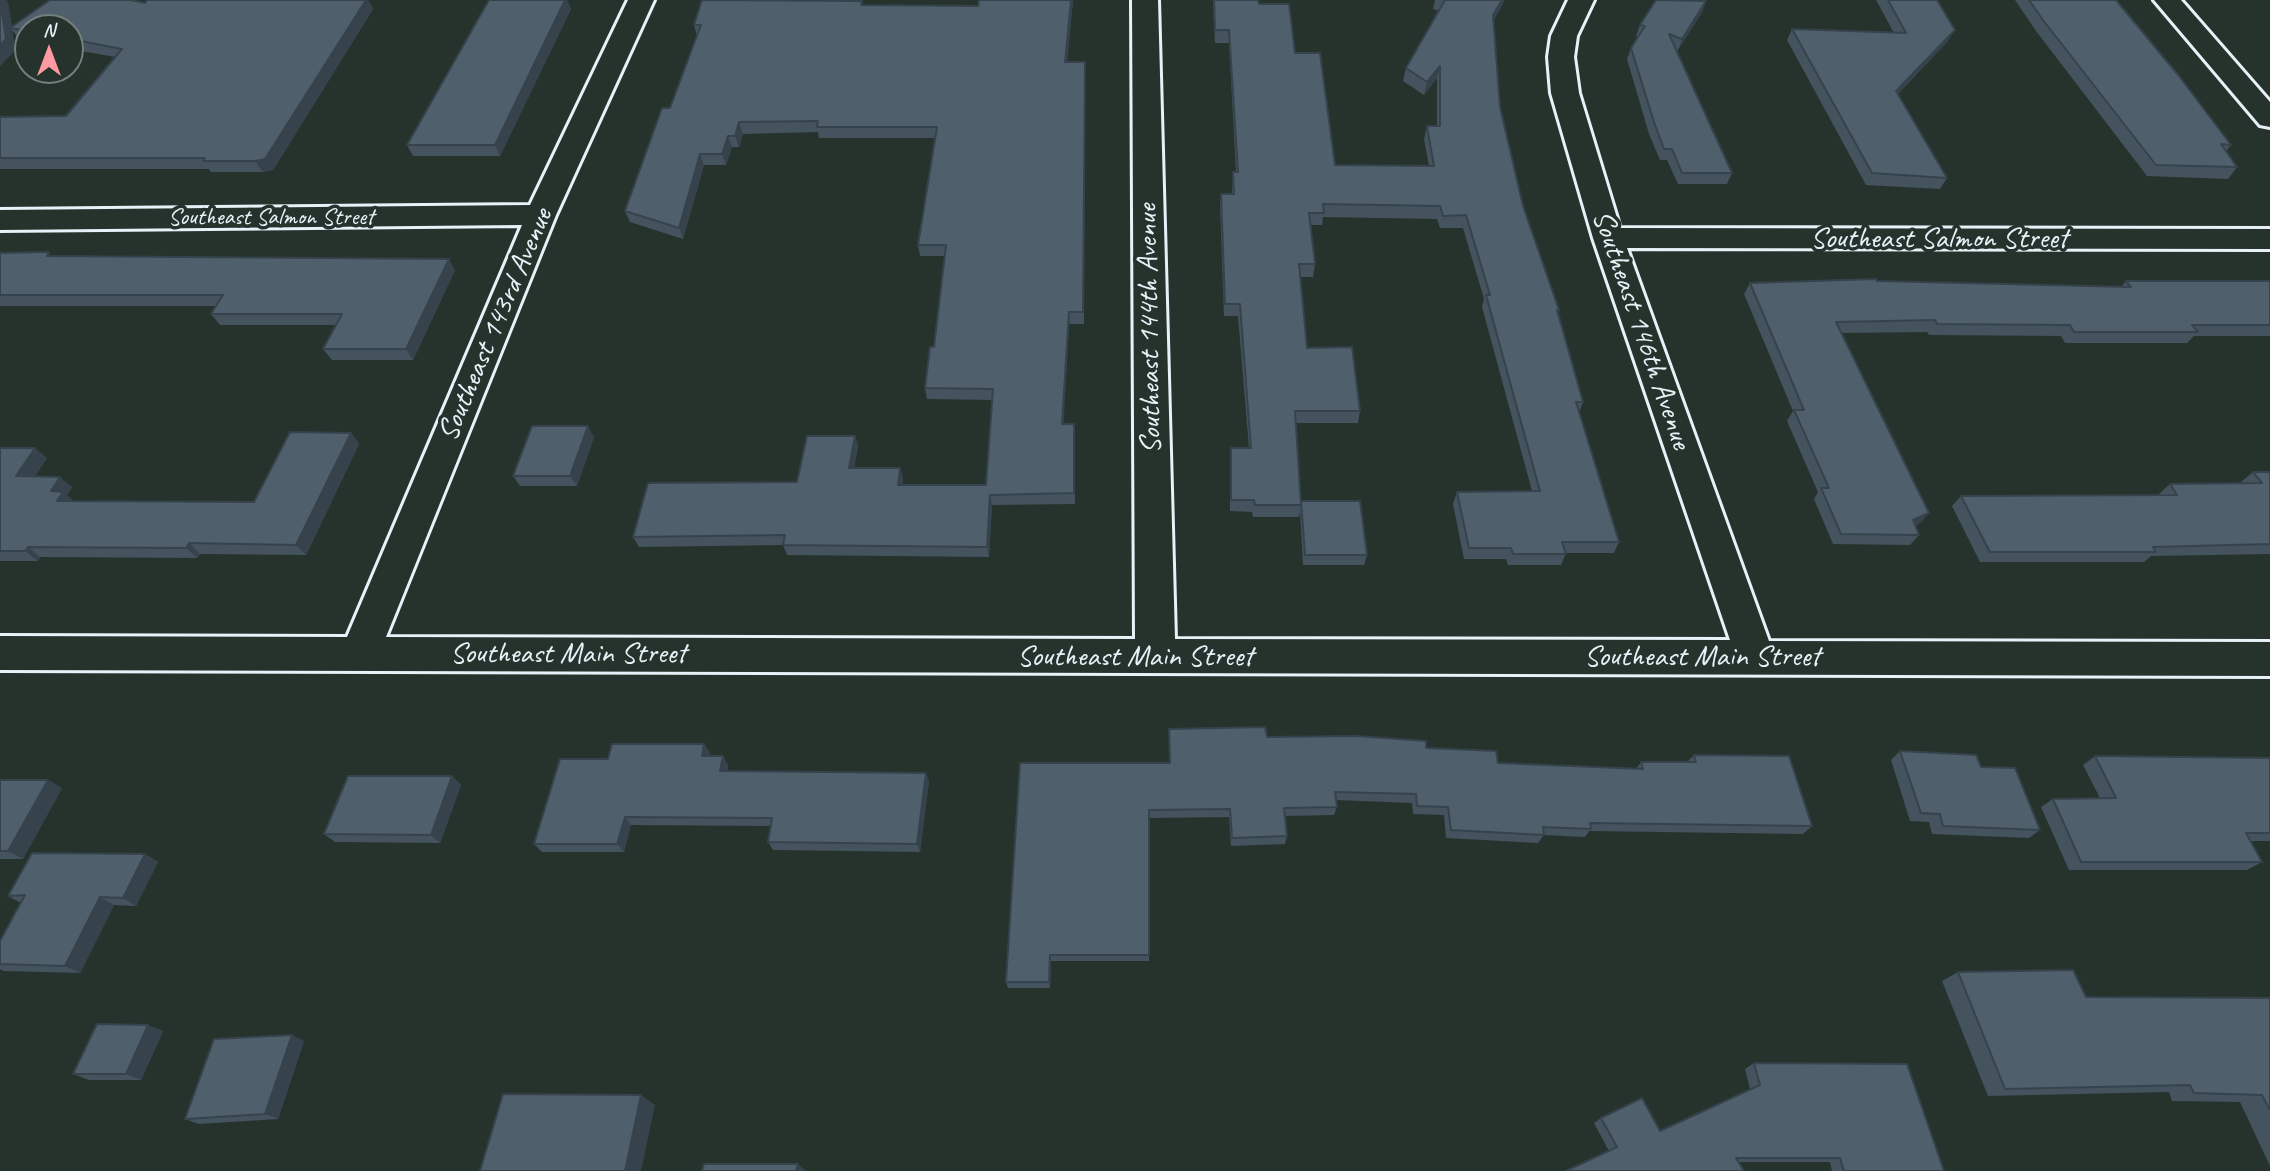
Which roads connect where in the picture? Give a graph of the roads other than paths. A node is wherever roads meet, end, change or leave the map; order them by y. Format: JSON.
{"nodes":[{"id":1,"x":641,"y":0,"type":"edge"},
{"id":2,"x":1145,"y":0,"type":"edge"},
{"id":3,"x":1581,"y":0,"type":"edge"},
{"id":4,"x":2167,"y":0,"type":"edge"},
{"id":5,"x":2270,"y":119,"type":"edge"},
{"id":6,"x":541,"y":215,"type":"junction"},
{"id":7,"x":0,"y":220,"type":"edge"},
{"id":8,"x":1608,"y":238,"type":"junction"},
{"id":9,"x":2270,"y":240,"type":"edge"},
{"id":10,"x":0,"y":653,"type":"edge"},
{"id":11,"x":360,"y":653,"type":"junction"},
{"id":12,"x":1755,"y":656,"type":"junction"},
{"id":13,"x":1155,"y":657,"type":"junction"},
{"id":14,"x":2270,"y":659,"type":"edge"}],
"edges":[{"from":1,"to":6,"type":"street","name":"Southeast 143rd Avenue"},
{"from":2,"to":13,"type":"street","name":"Southeast 144th Avenue"},
{"from":3,"to":8,"type":"street","name":"Southeast 146th Avenue"},
{"from":4,"to":5,"type":"street"},
{"from":6,"to":7,"type":"street","name":"Southeast Salmon Street"},
{"from":6,"to":11,"type":"street","name":"Southeast 143rd Avenue"},
{"from":8,"to":9,"type":"street","name":"Southeast Salmon Street"},
{"from":8,"to":12,"type":"street","name":"Southeast 146th Avenue"},
{"from":10,"to":11,"type":"street","name":"Southeast Main Street"},
{"from":11,"to":13,"type":"street","name":"Southeast Main Street"},
{"from":12,"to":13,"type":"street","name":"Southeast Main Street"},
{"from":12,"to":14,"type":"street","name":"Southeast Main Street"}]}
